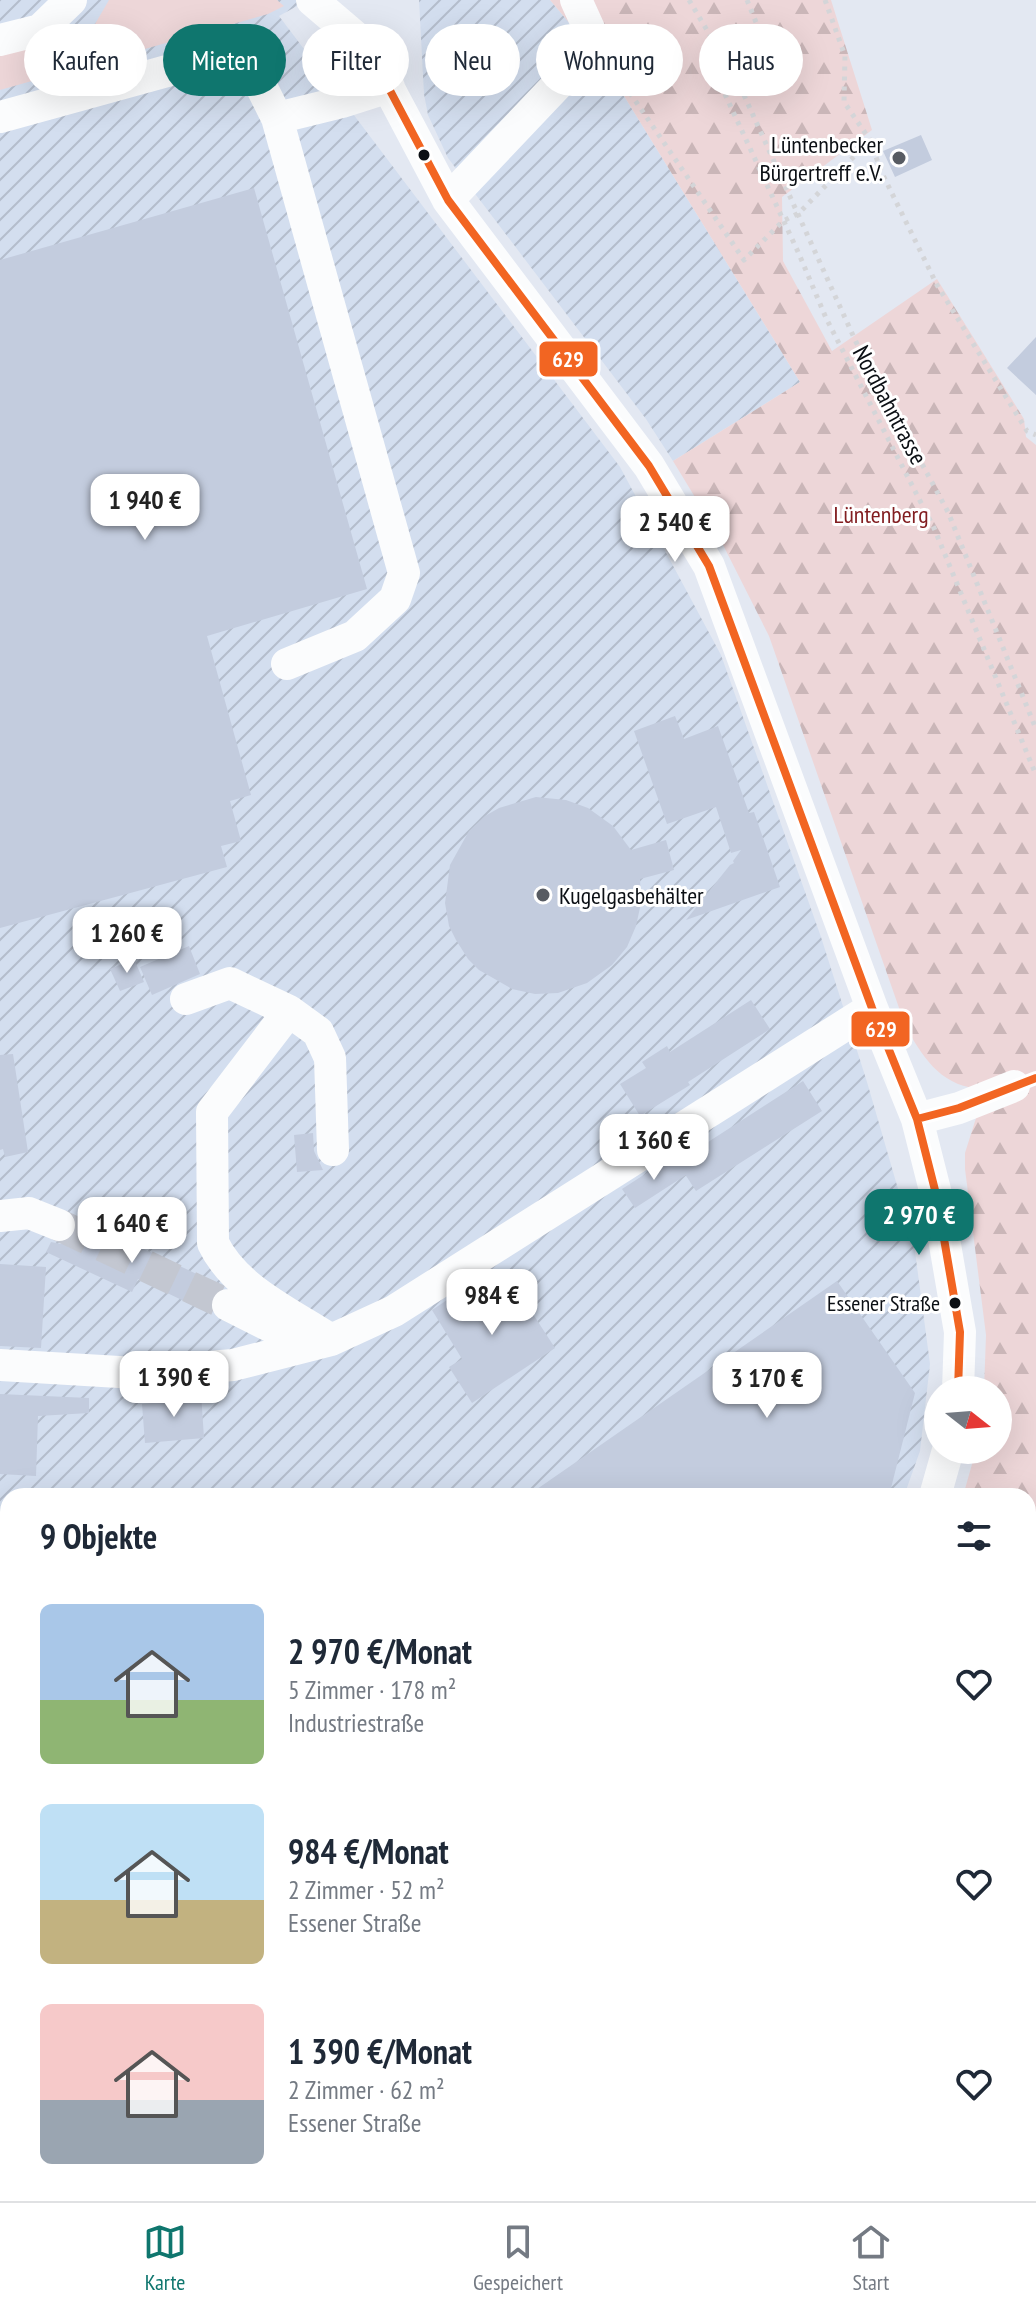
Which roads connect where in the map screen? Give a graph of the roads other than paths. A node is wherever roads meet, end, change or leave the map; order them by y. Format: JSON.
{"nodes":[{"id":1,"x":71,"y":0,"type":"edge"},
{"id":2,"x":312,"y":0,"type":"edge"},
{"id":3,"x":576,"y":0,"type":"edge"},
{"id":4,"x":340,"y":24,"type":"edge"},
{"id":5,"x":0,"y":40,"type":"edge"},
{"id":6,"x":361,"y":96,"type":"edge"},
{"id":7,"x":394,"y":96,"type":"edge"},
{"id":8,"x":0,"y":117,"type":"edge"},
{"id":9,"x":277,"y":118,"type":"junction"},
{"id":10,"x":448,"y":200,"type":"junction"},
{"id":11,"x":287,"y":664,"type":"dead end"},
{"id":12,"x":186,"y":999,"type":"dead end"},
{"id":13,"x":872,"y":1008,"type":"junction"},
{"id":14,"x":289,"y":1011,"type":"junction"},
{"id":15,"x":1014,"y":1086,"type":"dead end"},
{"id":16,"x":917,"y":1119,"type":"junction"},
{"id":17,"x":333,"y":1150,"type":"dead end"},
{"id":18,"x":0,"y":1216,"type":"edge"},
{"id":19,"x":59,"y":1225,"type":"tunnel mouth"},
{"id":20,"x":228,"y":1305,"type":"tunnel mouth"},
{"id":21,"x":320,"y":1342,"type":"junction"},
{"id":22,"x":0,"y":1365,"type":"edge"},
{"id":23,"x":958,"y":1376,"type":"edge"},
{"id":24,"x":944,"y":1464,"type":"edge"},
{"id":25,"x":937,"y":1488,"type":"edge"}],
"edges":[{"from":1,"to":5,"type":"street"},
{"from":2,"to":4,"type":"street"},
{"from":3,"to":10,"type":"street"},
{"from":6,"to":9,"type":"street"},
{"from":7,"to":10,"type":"street"},
{"from":8,"to":9,"type":"street"},
{"from":9,"to":11,"type":"street"},
{"from":10,"to":13,"type":"street"},
{"from":12,"to":14,"type":"street"},
{"from":13,"to":16,"type":"street"},
{"from":13,"to":21,"type":"street"},
{"from":14,"to":17,"type":"street"},
{"from":14,"to":21,"type":"street"},
{"from":15,"to":16,"type":"street"},
{"from":16,"to":23,"type":"street"},
{"from":18,"to":19,"type":"street"},
{"from":20,"to":21,"type":"street"},
{"from":21,"to":22,"type":"street"},
{"from":24,"to":25,"type":"street"}]}
